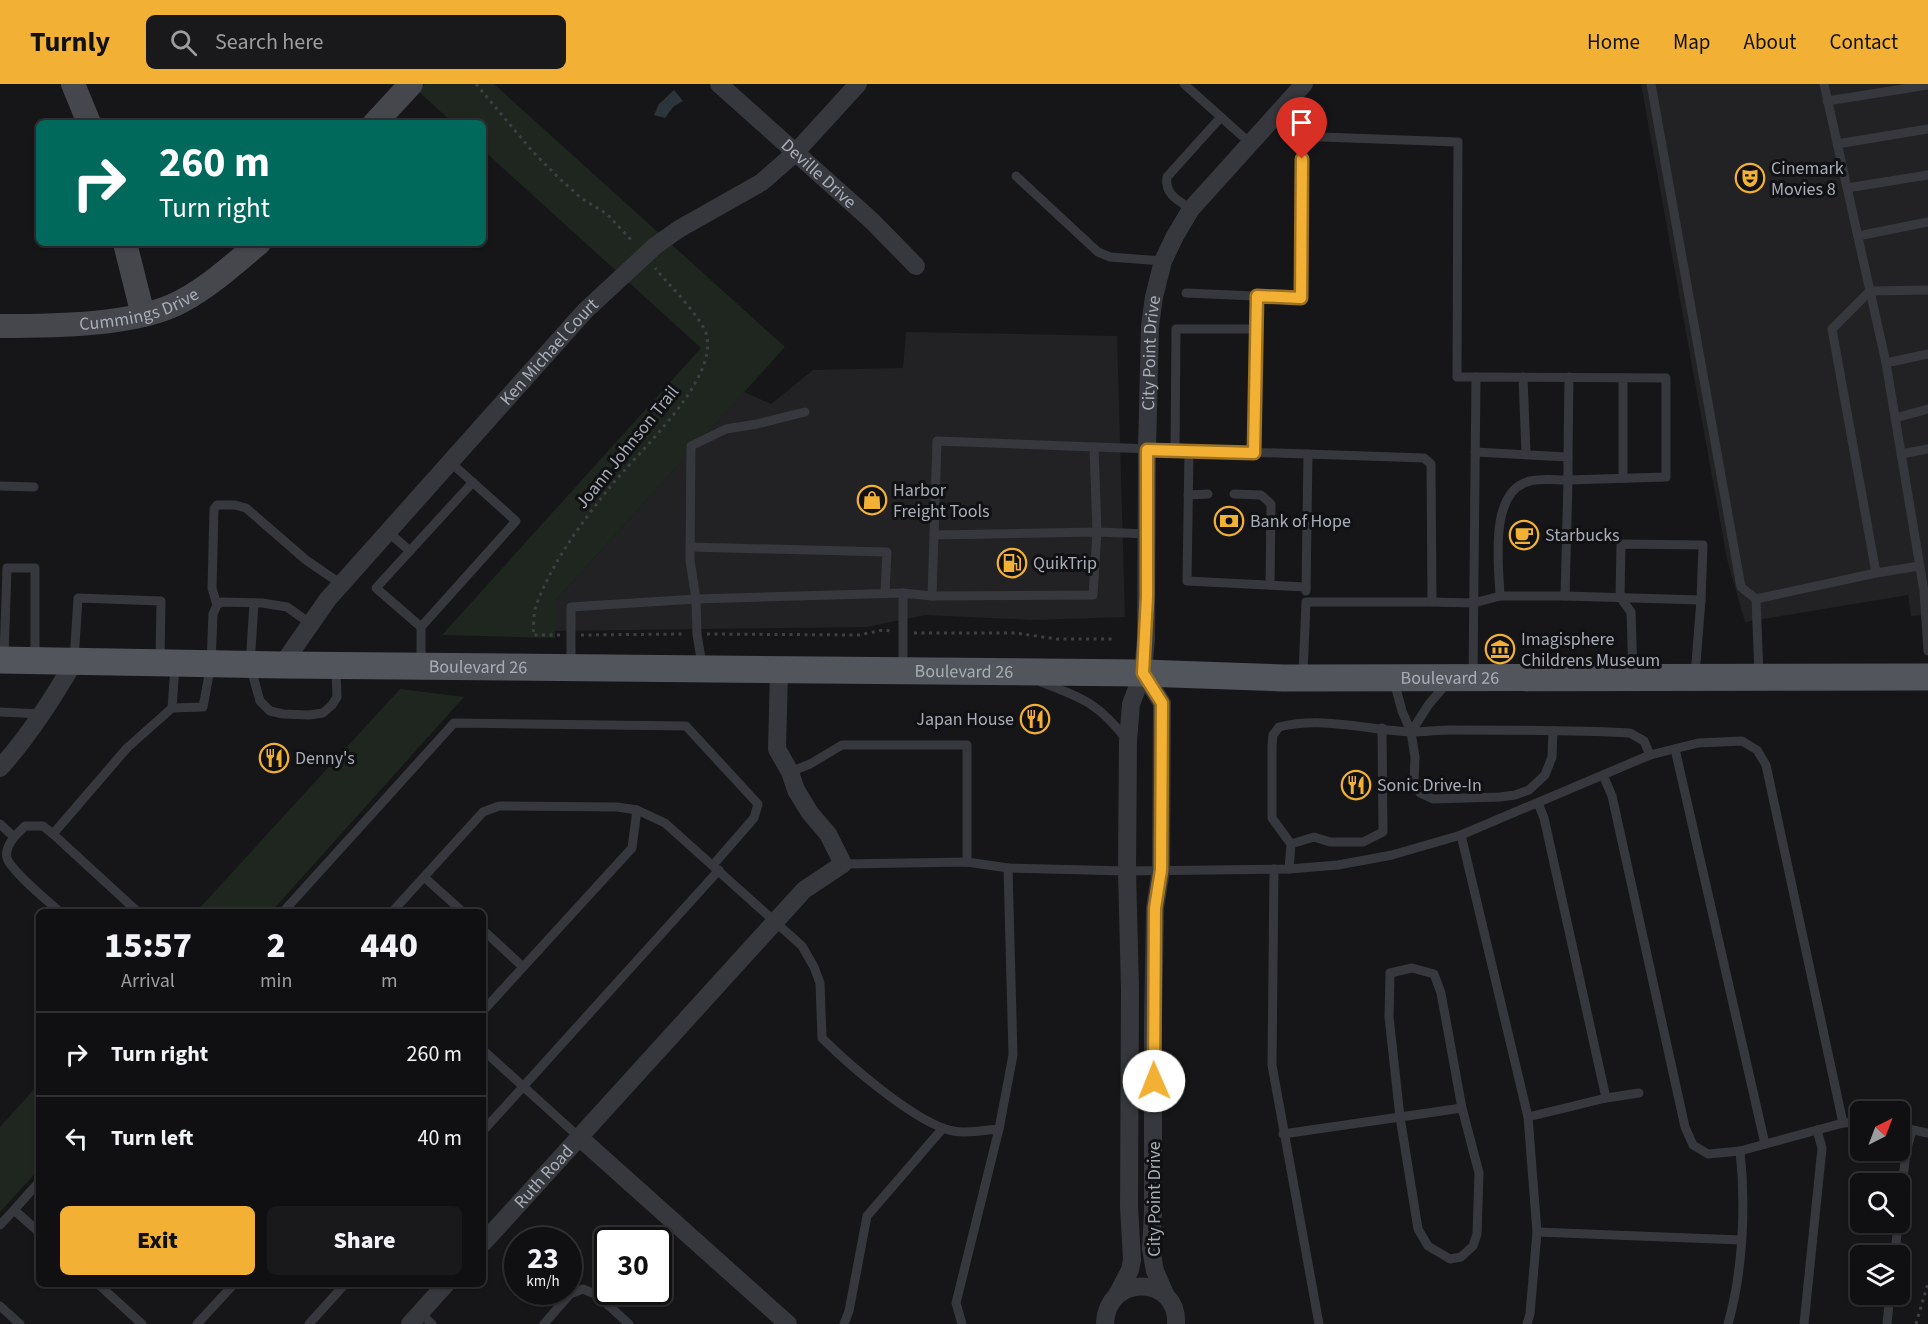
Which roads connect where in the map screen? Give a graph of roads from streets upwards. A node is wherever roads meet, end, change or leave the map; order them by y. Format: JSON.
{"nodes":[{"id":1,"x":73,"y":84,"type":"edge"},
{"id":2,"x":411,"y":84,"type":"edge"},
{"id":3,"x":719,"y":84,"type":"edge"},
{"id":4,"x":858,"y":84,"type":"edge"},
{"id":5,"x":1304,"y":84,"type":"edge"},
{"id":6,"x":88,"y":120,"type":"edge"},
{"id":7,"x":378,"y":120,"type":"edge"},
{"id":8,"x":795,"y":153,"type":"junction"},
{"id":9,"x":126,"y":246,"type":"edge"},
{"id":10,"x":256,"y":246,"type":"edge"},
{"id":11,"x":916,"y":266,"type":"dead end"},
{"id":12,"x":143,"y":315,"type":"junction"},
{"id":13,"x":0,"y":326,"type":"edge"},
{"id":14,"x":2,"y":660,"type":"edge"},
{"id":15,"x":74,"y":662,"type":"junction"},
{"id":16,"x":282,"y":665,"type":"junction"},
{"id":17,"x":779,"y":670,"type":"junction"},
{"id":18,"x":1143,"y":673,"type":"junction"},
{"id":19,"x":1928,"y":677,"type":"edge"},
{"id":20,"x":0,"y":768,"type":"edge"},
{"id":21,"x":579,"y":1137,"type":"junction"},
{"id":22,"x":486,"y":1240,"type":"edge"},
{"id":23,"x":444,"y":1287,"type":"edge"},
{"id":24,"x":1117,"y":1294,"type":"junction"},
{"id":25,"x":1166,"y":1296,"type":"junction"},
{"id":26,"x":420,"y":1320,"type":"edge"},
{"id":27,"x":1103,"y":1321,"type":"edge"},
{"id":28,"x":1177,"y":1323,"type":"edge"},
{"id":29,"x":788,"y":1324,"type":"edge"}],
"edges":[{"from":1,"to":6,"type":"street"},
{"from":2,"to":7,"type":"street"},
{"from":3,"to":8,"type":"street","name":"Deville Drive"},
{"from":4,"to":8,"type":"street","name":"Ken Michael Court"},
{"from":5,"to":18,"type":"street","name":"City Point Drive"},
{"from":8,"to":11,"type":"street","name":"Deville Drive"},
{"from":8,"to":16,"type":"street","name":"Ken Michael Court"},
{"from":9,"to":12,"type":"street"},
{"from":10,"to":12,"type":"street","name":"Cummings Drive"},
{"from":12,"to":13,"type":"street","name":"Cummings Drive"},
{"from":14,"to":15,"type":"main road","name":"Boulevard 26"},
{"from":15,"to":16,"type":"main road","name":"Boulevard 26"},
{"from":15,"to":20,"type":"street"},
{"from":16,"to":17,"type":"main road","name":"Boulevard 26"},
{"from":17,"to":18,"type":"main road","name":"Boulevard 26"},
{"from":17,"to":21,"type":"street","name":"Ruth Road"},
{"from":18,"to":19,"type":"main road","name":"Boulevard 26"},
{"from":18,"to":24,"type":"street","name":"City Point Drive"},
{"from":18,"to":25,"type":"street","name":"City Point Drive"},
{"from":21,"to":22,"type":"street","name":"Ruth Road"},
{"from":21,"to":29,"type":"street"},
{"from":23,"to":26,"type":"street"},
{"from":24,"to":25,"type":"street"},
{"from":24,"to":27,"type":"street","name":"City Point Drive"},
{"from":25,"to":28,"type":"street","name":"City Point Drive"}]}
